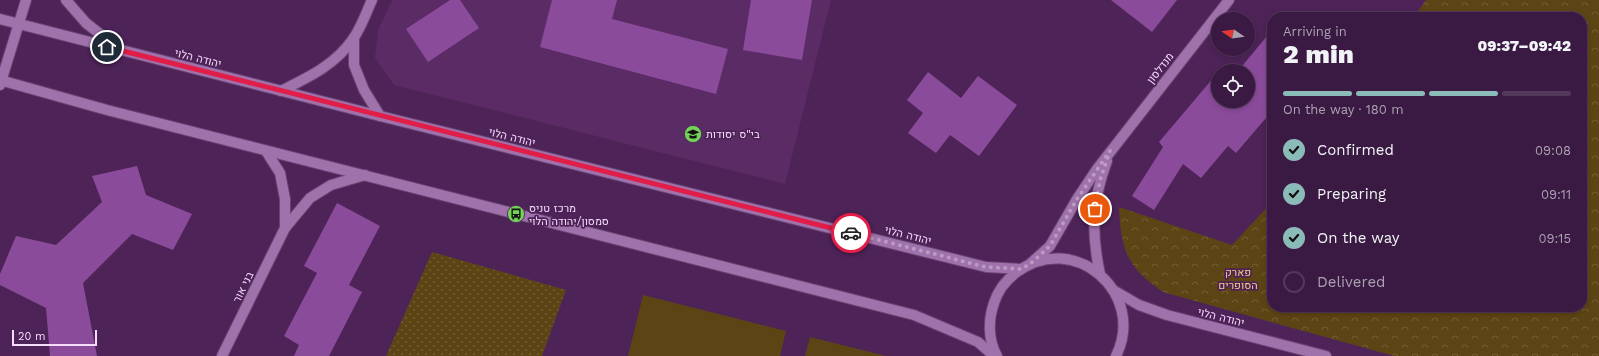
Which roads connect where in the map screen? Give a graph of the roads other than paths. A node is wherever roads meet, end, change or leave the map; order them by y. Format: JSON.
{"nodes":[{"id":1,"x":26,"y":0,"type":"edge"},
{"id":2,"x":66,"y":0,"type":"edge"},
{"id":3,"x":372,"y":0,"type":"edge"},
{"id":4,"x":1229,"y":0,"type":"edge"},
{"id":5,"x":0,"y":19,"type":"edge"},
{"id":6,"x":19,"y":25,"type":"junction"},
{"id":7,"x":354,"y":38,"type":"junction"},
{"id":8,"x":122,"y":51,"type":"junction"},
{"id":9,"x":0,"y":81,"type":"edge"},
{"id":10,"x":282,"y":91,"type":"junction"},
{"id":11,"x":380,"y":116,"type":"junction"},
{"id":12,"x":266,"y":150,"type":"junction"},
{"id":13,"x":1110,"y":151,"type":"junction"},
{"id":14,"x":365,"y":175,"type":"junction"},
{"id":15,"x":285,"y":228,"type":"junction"},
{"id":16,"x":1030,"y":264,"type":"junction"},
{"id":17,"x":1021,"y":269,"type":"junction"},
{"id":18,"x":1100,"y":274,"type":"junction"},
{"id":19,"x":1113,"y":290,"type":"junction"},
{"id":20,"x":222,"y":356,"type":"edge"},
{"id":21,"x":994,"y":356,"type":"edge"},
{"id":22,"x":997,"y":356,"type":"edge"},
{"id":23,"x":1116,"y":356,"type":"edge"},
{"id":24,"x":1326,"y":356,"type":"edge"}],
"edges":[{"from":1,"to":6,"type":"main road"},
{"from":2,"to":8,"type":"main road"},
{"from":3,"to":7,"type":"main road"},
{"from":4,"to":13,"type":"main road","name":"מנדלסון"},
{"from":5,"to":6,"type":"main road","name":"יהודה הלוי"},
{"from":6,"to":8,"type":"main road","name":"יהודה הלוי"},
{"from":6,"to":9,"type":"main road"},
{"from":7,"to":10,"type":"main road"},
{"from":7,"to":11,"type":"main road"},
{"from":8,"to":10,"type":"main road","name":"יהודה הלוי"},
{"from":9,"to":12,"type":"main road"},
{"from":10,"to":11,"type":"main road","name":"יהודה הלוי"},
{"from":11,"to":17,"type":"main road","name":"יהודה הלוי"},
{"from":12,"to":14,"type":"main road"},
{"from":12,"to":15,"type":"main road","name":"בני אור"},
{"from":13,"to":16,"type":"main road","name":"מנדלסון"},
{"from":13,"to":18,"type":"main road","name":"מנדלסון"},
{"from":14,"to":15,"type":"main road","name":"בני אור"},
{"from":14,"to":21,"type":"main road"},
{"from":15,"to":20,"type":"main road","name":"בני אור"},
{"from":16,"to":17,"type":"main road"},
{"from":16,"to":18,"type":"main road"},
{"from":17,"to":22,"type":"main road"},
{"from":18,"to":19,"type":"main road"},
{"from":19,"to":23,"type":"main road"},
{"from":19,"to":24,"type":"main road","name":"יהודה הלוי"}]}
